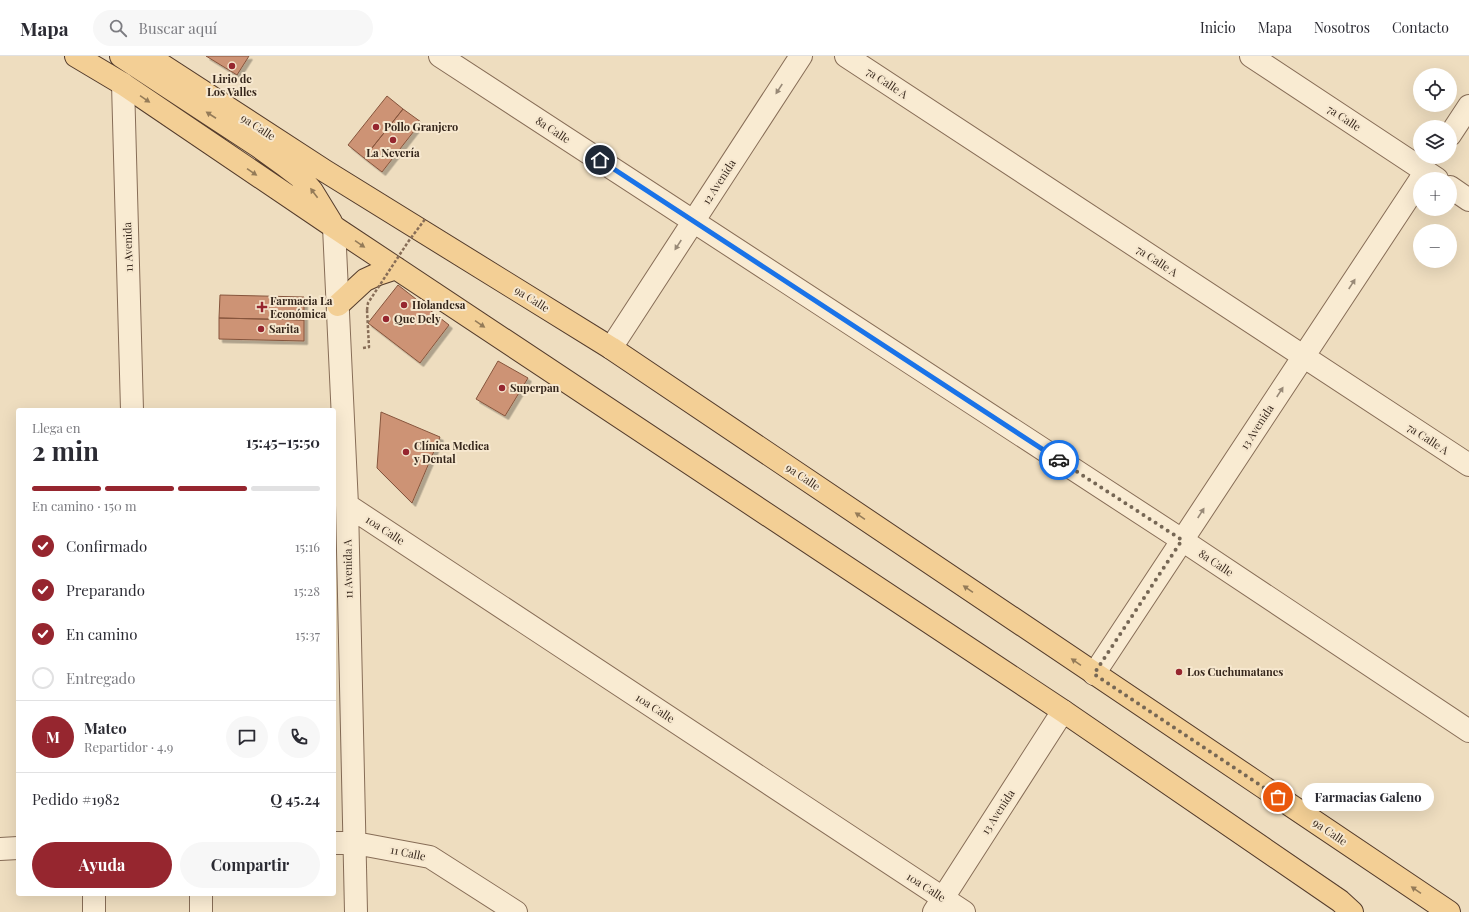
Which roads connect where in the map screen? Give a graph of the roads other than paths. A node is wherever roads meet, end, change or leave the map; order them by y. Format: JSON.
{"nodes":[{"id":1,"x":76,"y":56,"type":"edge"},
{"id":2,"x":121,"y":56,"type":"edge"},
{"id":3,"x":148,"y":56,"type":"edge"},
{"id":4,"x":440,"y":56,"type":"edge"},
{"id":5,"x":801,"y":56,"type":"edge"},
{"id":6,"x":846,"y":56,"type":"edge"},
{"id":7,"x":1251,"y":56,"type":"edge"},
{"id":8,"x":123,"y":84,"type":"junction"},
{"id":9,"x":1469,"y":106,"type":"edge"},
{"id":10,"x":1457,"y":124,"type":"edge"},
{"id":11,"x":1426,"y":172,"type":"edge"},
{"id":12,"x":1457,"y":192,"type":"edge"},
{"id":13,"x":1413,"y":195,"type":"edge"},
{"id":14,"x":1469,"y":200,"type":"edge"},
{"id":15,"x":693,"y":221,"type":"junction"},
{"id":16,"x":334,"y":227,"type":"junction"},
{"id":17,"x":396,"y":268,"type":"junction"},
{"id":18,"x":338,"y":305,"type":"junction"},
{"id":19,"x":611,"y":348,"type":"junction"},
{"id":20,"x":1304,"y":357,"type":"junction"},
{"id":21,"x":132,"y":408,"type":"edge"},
{"id":22,"x":1469,"y":465,"type":"edge"},
{"id":23,"x":347,"y":505,"type":"junction"},
{"id":24,"x":1182,"y":540,"type":"junction"},
{"id":25,"x":1094,"y":674,"type":"junction"},
{"id":26,"x":1063,"y":711,"type":"junction"},
{"id":27,"x":1469,"y":730,"type":"edge"},
{"id":28,"x":344,"y":843,"type":"edge"},
{"id":29,"x":16,"y":848,"type":"edge"},
{"id":30,"x":0,"y":849,"type":"edge"},
{"id":31,"x":94,"y":896,"type":"edge"},
{"id":32,"x":201,"y":896,"type":"edge"},
{"id":33,"x":938,"y":905,"type":"edge"},
{"id":34,"x":94,"y":912,"type":"edge"},
{"id":35,"x":202,"y":912,"type":"edge"},
{"id":36,"x":356,"y":912,"type":"edge"},
{"id":37,"x":516,"y":912,"type":"edge"},
{"id":38,"x":964,"y":912,"type":"edge"},
{"id":39,"x":1352,"y":912,"type":"edge"},
{"id":40,"x":1449,"y":912,"type":"edge"}],
"edges":[{"from":1,"to":8,"type":"main road"},
{"from":16,"to":2,"type":"main road","one_way":true},
{"from":3,"to":19,"type":"main road","name":"9a Calle"},
{"from":4,"to":15,"type":"street","name":"8a Calle"},
{"from":5,"to":15,"type":"street","name":"12 Avenida","one_way":true},
{"from":6,"to":20,"type":"street","name":"7a Calle A"},
{"from":7,"to":11,"type":"street","name":"7a Calle"},
{"from":8,"to":16,"type":"main road","one_way":true},
{"from":8,"to":21,"type":"street","name":"11 Avenida"},
{"from":9,"to":10,"type":"street"},
{"from":12,"to":14,"type":"street"},
{"from":20,"to":13,"type":"street","name":"13 Avenida","one_way":true},
{"from":15,"to":19,"type":"street","name":"12 Avenida","one_way":true},
{"from":15,"to":24,"type":"street","name":"8a Calle"},
{"from":16,"to":17,"type":"main road","one_way":true},
{"from":16,"to":18,"type":"street","name":"11 Avenida A"},
{"from":17,"to":18,"type":"main road"},
{"from":17,"to":26,"type":"main road","one_way":true},
{"from":18,"to":23,"type":"street","name":"11 Avenida A"},
{"from":25,"to":19,"type":"main road","name":"9a Calle","one_way":true},
{"from":20,"to":22,"type":"street","name":"7a Calle A"},
{"from":24,"to":20,"type":"street","name":"13 Avenida","one_way":true},
{"from":23,"to":28,"type":"street","name":"11 Avenida A"},
{"from":23,"to":33,"type":"street","name":"10a Calle"},
{"from":24,"to":25,"type":"street","name":"13 Avenida"},
{"from":24,"to":27,"type":"street","name":"8a Calle"},
{"from":40,"to":25,"type":"main road","name":"9a Calle","one_way":true},
{"from":26,"to":33,"type":"street","name":"13 Avenida"},
{"from":26,"to":39,"type":"main road"},
{"from":28,"to":36,"type":"street","name":"11 Avenida A"},
{"from":28,"to":37,"type":"street","name":"11 Calle"},
{"from":29,"to":30,"type":"street"},
{"from":31,"to":34,"type":"street"},
{"from":32,"to":35,"type":"street"},
{"from":33,"to":38,"type":"street","name":"10a Calle"}]}
